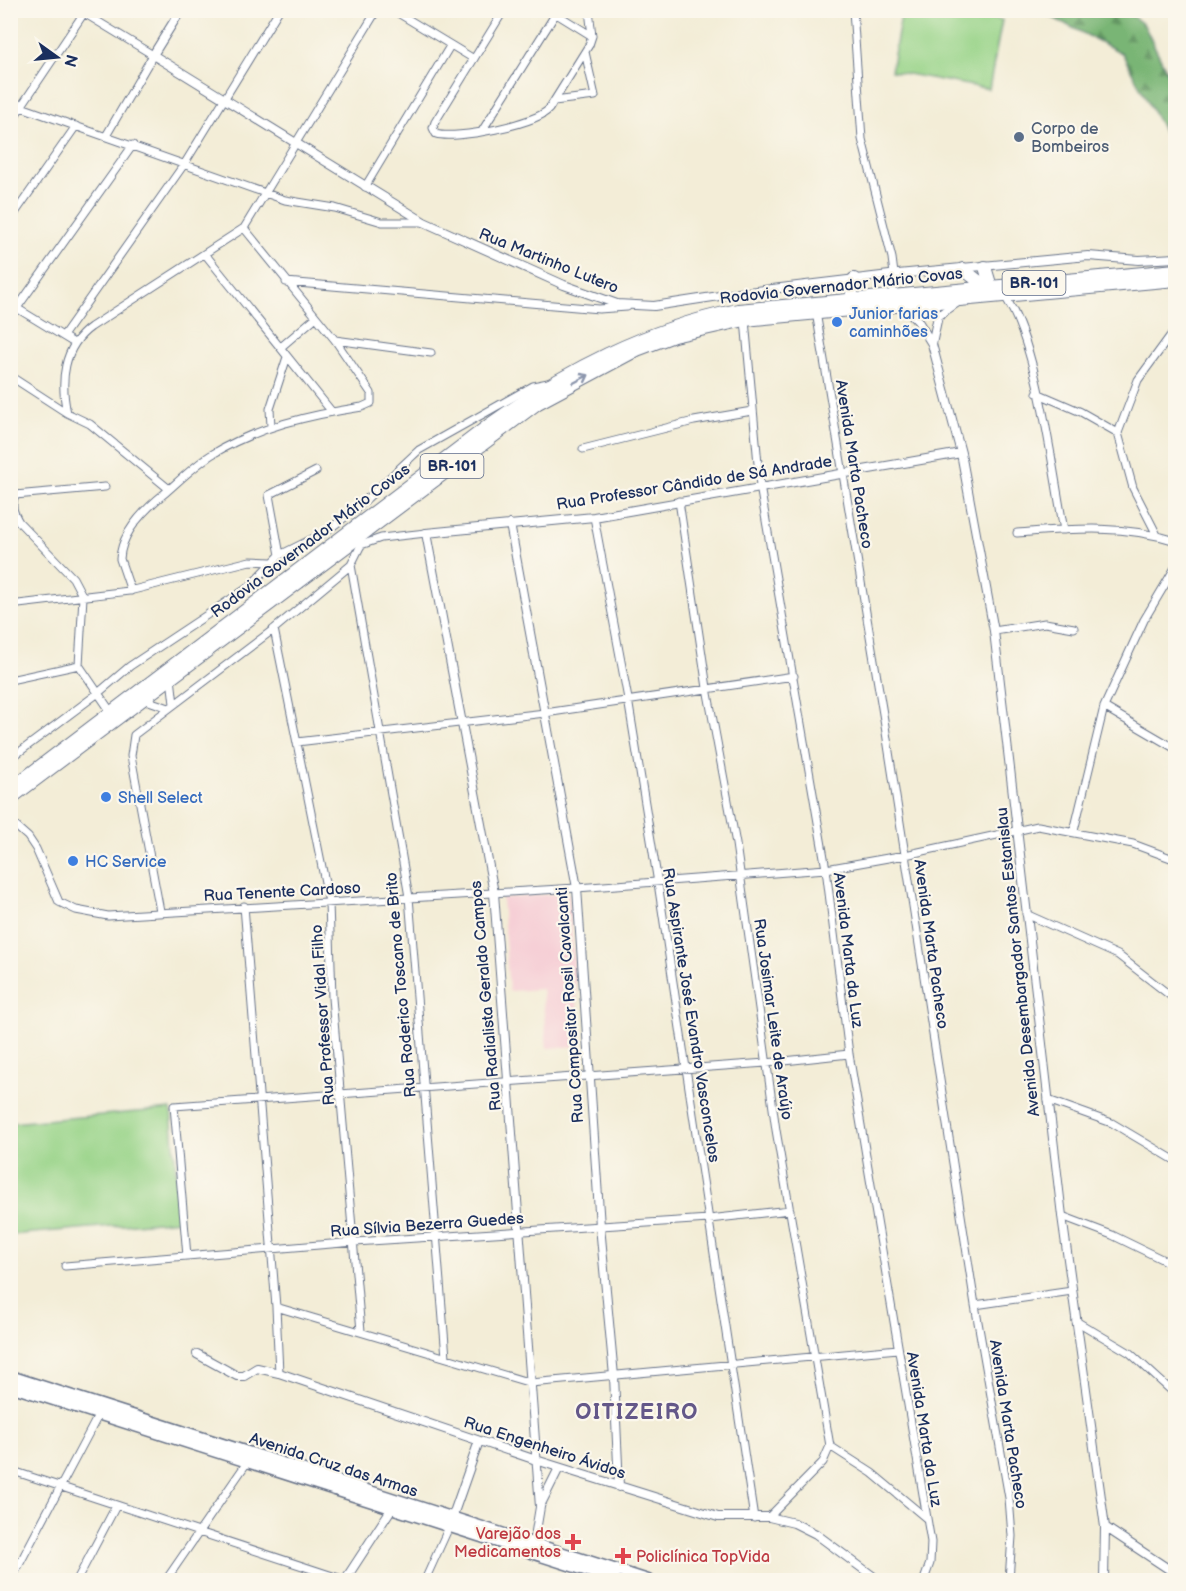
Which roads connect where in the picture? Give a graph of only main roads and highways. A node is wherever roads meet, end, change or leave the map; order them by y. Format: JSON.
{"nodes":[{"id":1,"x":985,"y":267,"type":"road end"},
{"id":2,"x":963,"y":269,"type":"road end"},
{"id":3,"x":1176,"y":270,"type":"edge"},
{"id":4,"x":854,"y":279,"type":"road end"},
{"id":5,"x":1176,"y":280,"type":"edge"},
{"id":6,"x":989,"y":287,"type":"junction"},
{"id":7,"x":851,"y":299,"type":"junction"},
{"id":8,"x":10,"y":789,"type":"edge"},
{"id":9,"x":10,"y":799,"type":"edge"},
{"id":10,"x":10,"y":1376,"type":"edge"},
{"id":11,"x":10,"y":1386,"type":"edge"},
{"id":12,"x":450,"y":1522,"type":"junction"},
{"id":13,"x":533,"y":1549,"type":"junction"},
{"id":14,"x":616,"y":1581,"type":"edge"},
{"id":15,"x":648,"y":1581,"type":"edge"}],
"edges":[{"from":1,"to":6,"type":"highway"},
{"from":2,"to":6,"type":"highway"},
{"from":3,"to":6,"type":"highway","name":"Rodovia Governador Mário Covas","number":"BR-101"},
{"from":4,"to":7,"type":"highway"},
{"from":9,"to":5,"type":"highway","name":"Rodovia Governador Mário Covas","number":"BR-101","one_way":true},
{"from":6,"to":7,"type":"highway","name":"Rodovia Governador Mário Covas","number":"BR-101"},
{"from":7,"to":8,"type":"highway","name":"Rodovia Governador Mário Covas","number":"BR-101"},
{"from":10,"to":12,"type":"main road","name":"Avenida Cruz das Armas"},
{"from":11,"to":12,"type":"main road","name":"Avenida Cruz das Armas"},
{"from":12,"to":13,"type":"main road","name":"Avenida Cruz das Armas"},
{"from":13,"to":14,"type":"main road","name":"Avenida Cruz das Armas"},
{"from":13,"to":15,"type":"main road","name":"Avenida Cruz das Armas"}]}
